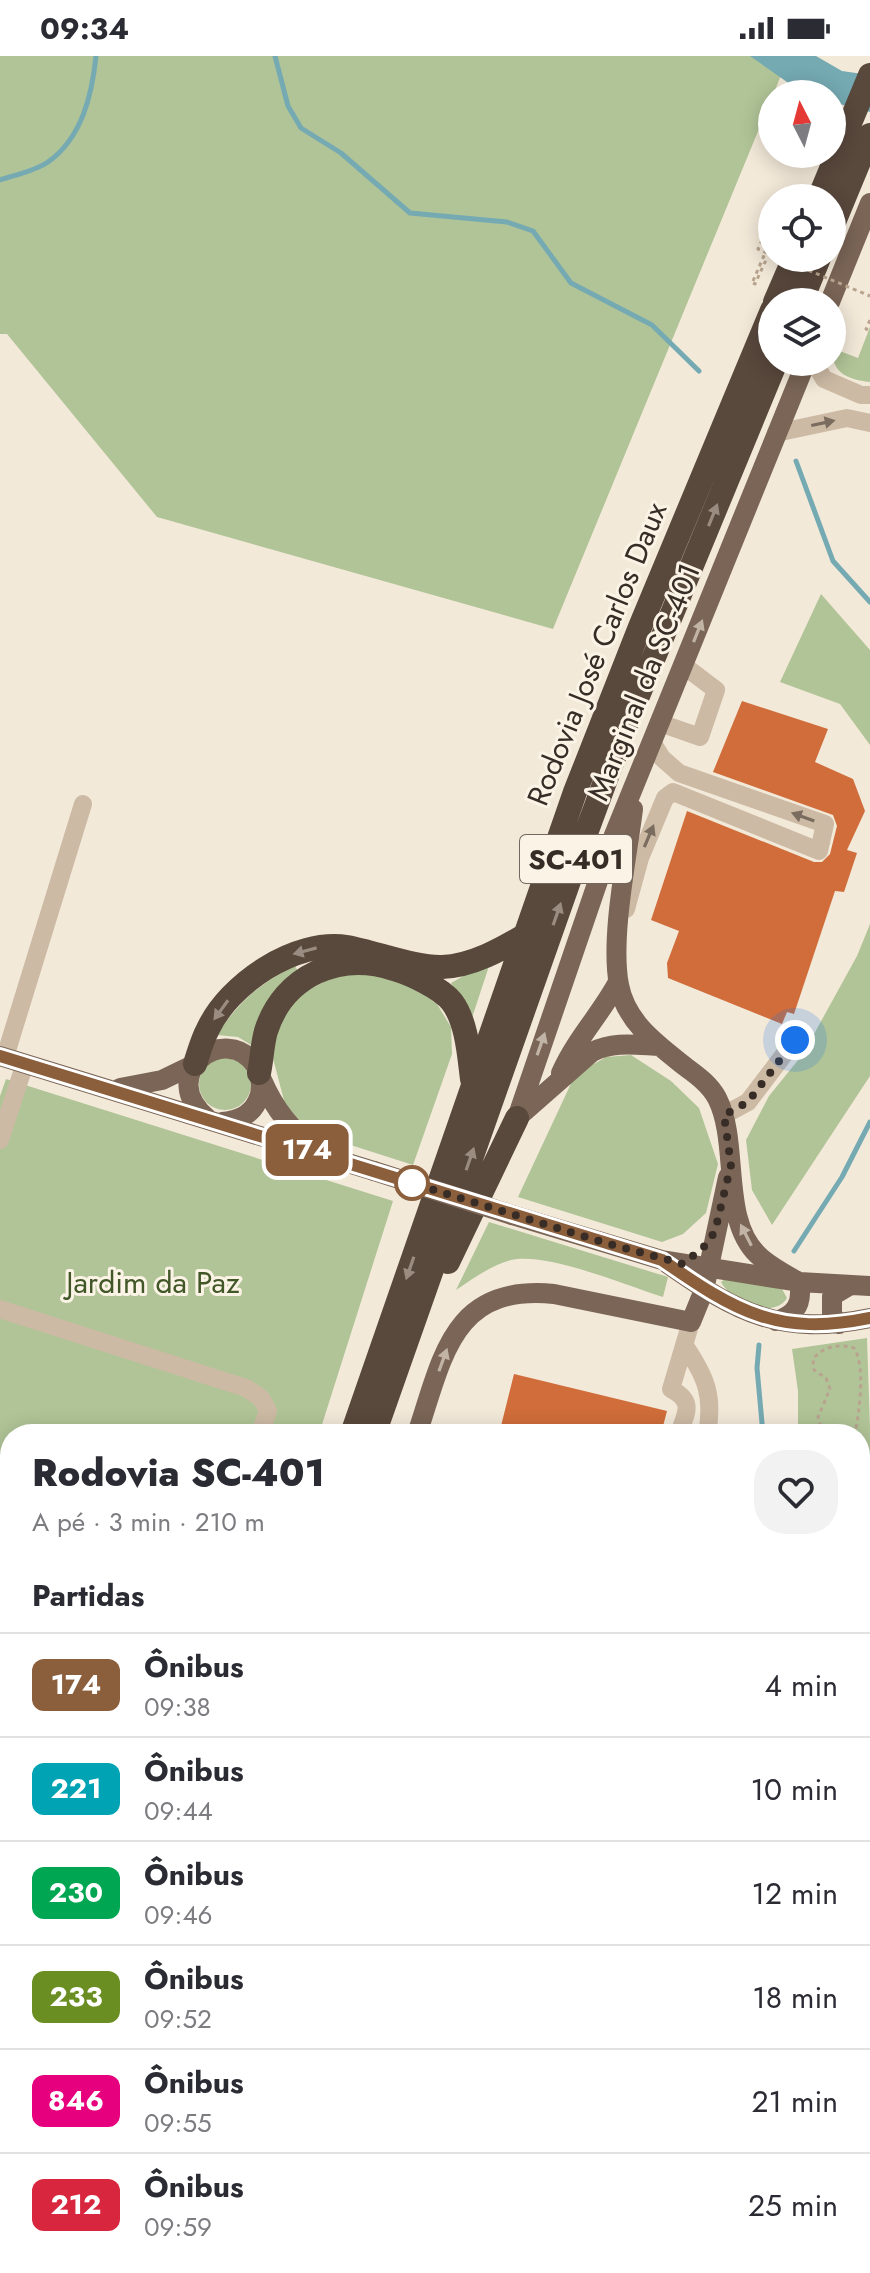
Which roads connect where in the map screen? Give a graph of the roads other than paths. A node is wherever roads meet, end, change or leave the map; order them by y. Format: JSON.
{"nodes":[{"id":1,"x":870,"y":75,"type":"edge"},
{"id":2,"x":870,"y":135,"type":"edge"},
{"id":3,"x":825,"y":184,"type":"edge"},
{"id":4,"x":846,"y":193,"type":"edge"},
{"id":5,"x":870,"y":203,"type":"edge"},
{"id":6,"x":836,"y":288,"type":"edge"},
{"id":7,"x":758,"y":344,"type":"edge"},
{"id":8,"x":770,"y":376,"type":"edge"},
{"id":9,"x":800,"y":376,"type":"edge"},
{"id":10,"x":822,"y":376,"type":"edge"},
{"id":11,"x":870,"y":395,"type":"edge"},
{"id":12,"x":870,"y":423,"type":"edge"},
{"id":13,"x":776,"y":433,"type":"junction"},
{"id":14,"x":683,"y":665,"type":"junction"},
{"id":15,"x":656,"y":733,"type":"junction"},
{"id":16,"x":637,"y":781,"type":"junction"},
{"id":17,"x":83,"y":804,"type":"dead end"},
{"id":18,"x":527,"y":934,"type":"junction"},
{"id":19,"x":618,"y":937,"type":"junction"},
{"id":20,"x":618,"y":982,"type":"junction"},
{"id":21,"x":795,"y":1040,"type":"dead end"},
{"id":22,"x":660,"y":1046,"type":"junction"},
{"id":23,"x":10,"y":1059,"type":"edge"},
{"id":24,"x":195,"y":1064,"type":"junction"},
{"id":25,"x":259,"y":1073,"type":"junction"},
{"id":26,"x":557,"y":1080,"type":"junction"},
{"id":27,"x":473,"y":1085,"type":"junction"},
{"id":28,"x":113,"y":1089,"type":"junction"},
{"id":29,"x":724,"y":1115,"type":"junction"},
{"id":30,"x":517,"y":1118,"type":"junction"},
{"id":31,"x":214,"y":1120,"type":"junction"},
{"id":32,"x":0,"y":1140,"type":"edge"},
{"id":33,"x":325,"y":1155,"type":"junction"},
{"id":34,"x":731,"y":1165,"type":"junction"},
{"id":35,"x":715,"y":1231,"type":"junction"},
{"id":36,"x":662,"y":1260,"type":"junction"},
{"id":37,"x":683,"y":1264,"type":"junction"},
{"id":38,"x":708,"y":1268,"type":"junction"},
{"id":39,"x":799,"y":1282,"type":"junction"},
{"id":40,"x":860,"y":1286,"type":"edge"},
{"id":41,"x":704,"y":1290,"type":"junction"},
{"id":42,"x":0,"y":1309,"type":"edge"},
{"id":43,"x":870,"y":1318,"type":"edge"},
{"id":44,"x":776,"y":1321,"type":"junction"},
{"id":45,"x":691,"y":1322,"type":"junction"},
{"id":46,"x":839,"y":1324,"type":"junction"},
{"id":47,"x":685,"y":1346,"type":"junction"},
{"id":48,"x":397,"y":1365,"type":"junction"},
{"id":49,"x":263,"y":1424,"type":"edge"},
{"id":50,"x":355,"y":1424,"type":"edge"},
{"id":51,"x":377,"y":1424,"type":"edge"},
{"id":52,"x":421,"y":1424,"type":"edge"},
{"id":53,"x":682,"y":1424,"type":"edge"},
{"id":54,"x":709,"y":1424,"type":"edge"}],
"edges":[{"from":1,"to":3,"type":"highway"},
{"from":2,"to":4,"type":"highway"},
{"from":5,"to":6,"type":"main road"},
{"from":7,"to":18,"type":"highway","name":"Rodovia José Carlos Daux","number":"SC-401"},
{"from":48,"to":8,"type":"highway","name":"Rodovia José Carlos Daux","number":"SC-401","one_way":true},
{"from":9,"to":13,"type":"main road","name":"Marginal da SC-401"},
{"from":10,"to":11,"type":"lane"},
{"from":13,"to":12,"type":"lane","one_way":true},
{"from":14,"to":13,"type":"main road","name":"Marginal da SC-401","one_way":true},
{"from":14,"to":15,"type":"main road","name":"Marginal da SC-401"},
{"from":14,"to":15,"type":"lane"},
{"from":15,"to":16,"type":"main road","name":"Marginal da SC-401"},
{"from":19,"to":15,"type":"lane","one_way":true},
{"from":16,"to":19,"type":"main road"},
{"from":30,"to":16,"type":"main road","name":"Marginal da SC-401","one_way":true},
{"from":17,"to":23,"type":"lane"},
{"from":18,"to":24,"type":"highway","one_way":true},
{"from":18,"to":27,"type":"highway","name":"Rodovia José Carlos Daux","number":"SC-401"},
{"from":19,"to":20,"type":"main road"},
{"from":20,"to":22,"type":"main road"},
{"from":20,"to":26,"type":"main road"},
{"from":21,"to":29,"type":"lane"},
{"from":22,"to":26,"type":"main road"},
{"from":22,"to":29,"type":"main road"},
{"from":23,"to":28,"type":"main road"},
{"from":23,"to":32,"type":"lane"},
{"from":24,"to":25,"type":"main road"},
{"from":24,"to":28,"type":"main road"},
{"from":24,"to":31,"type":"main road"},
{"from":25,"to":27,"type":"highway"},
{"from":25,"to":31,"type":"main road"},
{"from":25,"to":33,"type":"main road"},
{"from":26,"to":30,"type":"main road"},
{"from":27,"to":50,"type":"highway","name":"Rodovia José Carlos Daux","number":"SC-401","one_way":true},
{"from":28,"to":31,"type":"main road"},
{"from":29,"to":34,"type":"main road"},
{"from":30,"to":48,"type":"highway"},
{"from":31,"to":33,"type":"main road"},
{"from":33,"to":36,"type":"main road","bridge":true},
{"from":34,"to":35,"type":"main road"},
{"from":39,"to":34,"type":"main road","one_way":true},
{"from":35,"to":37,"type":"main road"},
{"from":35,"to":38,"type":"main road"},
{"from":36,"to":37,"type":"main road"},
{"from":36,"to":41,"type":"main road"},
{"from":37,"to":38,"type":"main road"},
{"from":38,"to":39,"type":"main road"},
{"from":38,"to":41,"type":"main road"},
{"from":39,"to":40,"type":"main road"},
{"from":39,"to":44,"type":"main road"},
{"from":40,"to":46,"type":"main road"},
{"from":41,"to":44,"type":"main road"},
{"from":41,"to":45,"type":"main road"},
{"from":42,"to":49,"type":"lane"},
{"from":43,"to":46,"type":"main road"},
{"from":44,"to":46,"type":"main road"},
{"from":45,"to":47,"type":"lane"},
{"from":52,"to":45,"type":"main road","one_way":true},
{"from":47,"to":53,"type":"lane"},
{"from":47,"to":54,"type":"lane"},
{"from":48,"to":51,"type":"highway","name":"Rodovia José Carlos Daux","number":"SC-401"}]}
